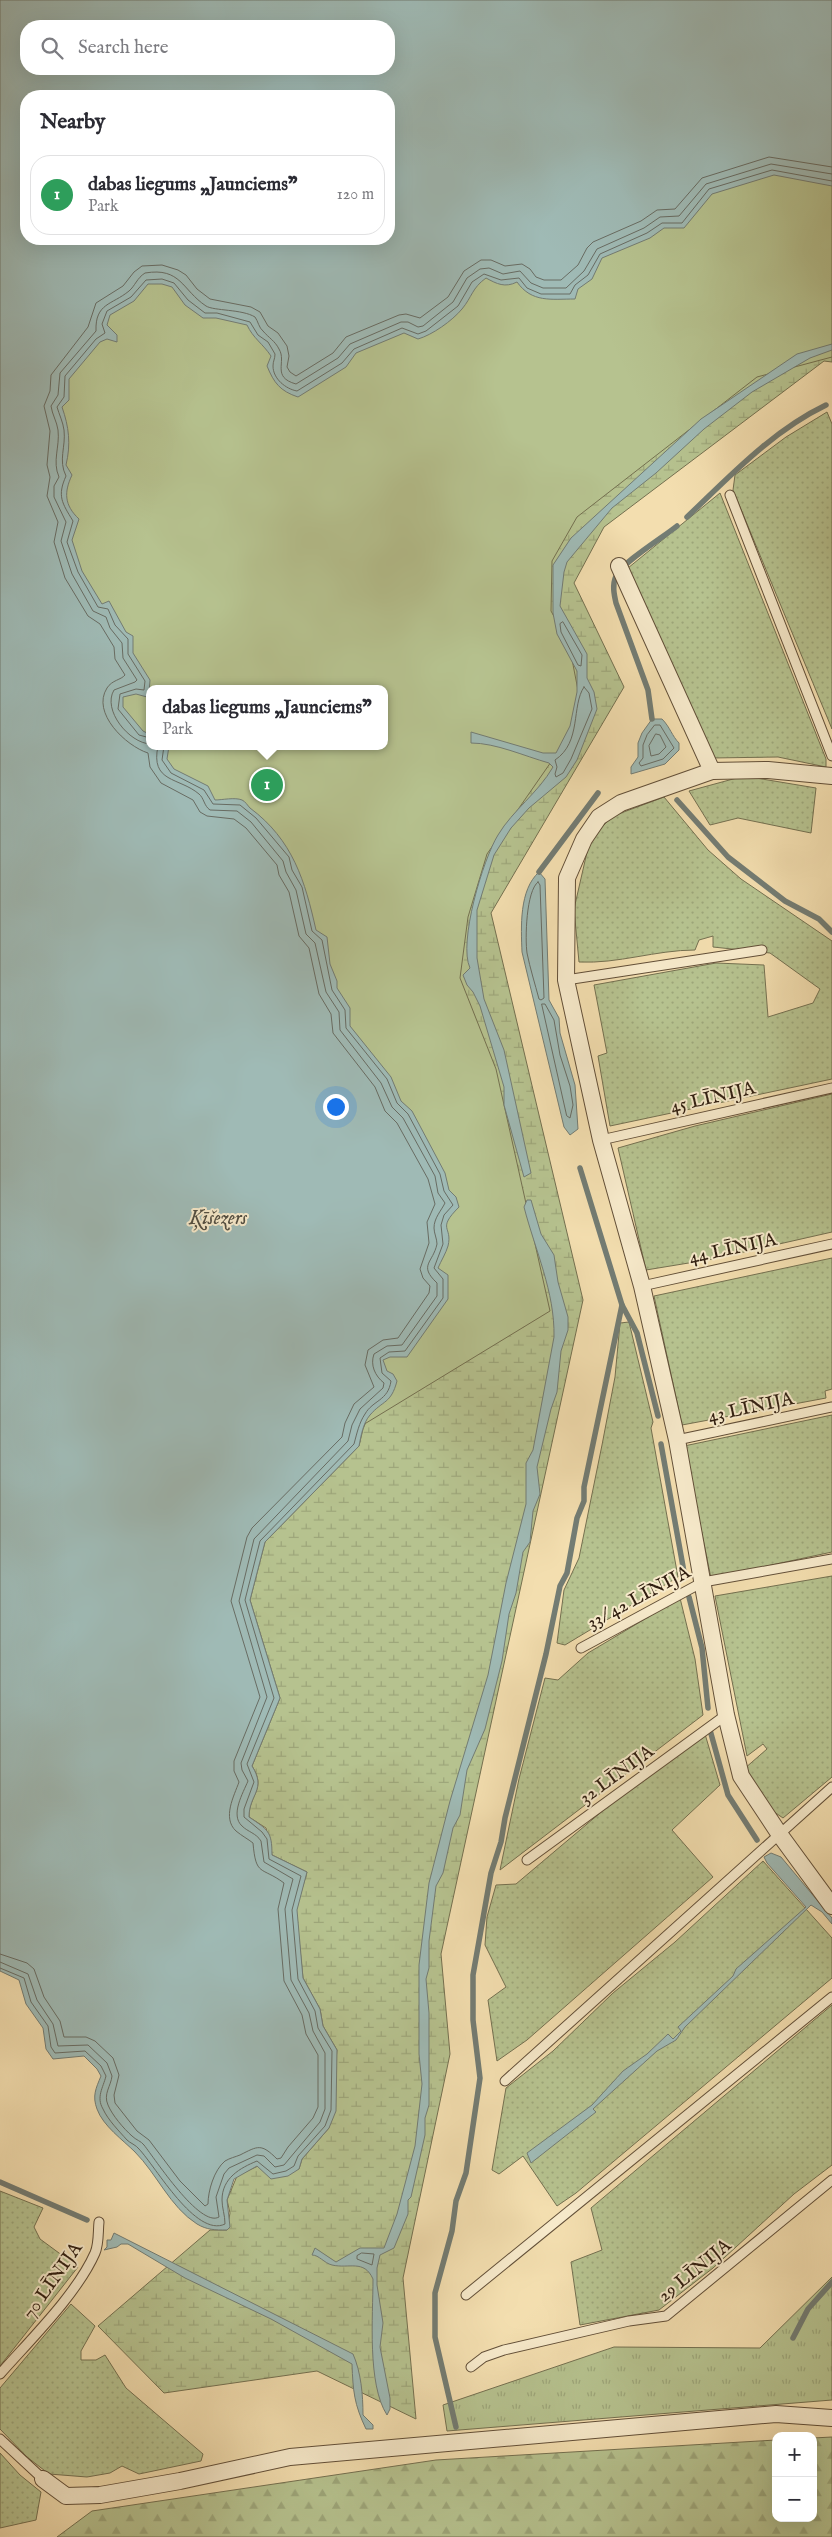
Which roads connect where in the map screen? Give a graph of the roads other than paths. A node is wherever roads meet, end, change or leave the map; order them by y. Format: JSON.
{"nodes":[{"id":1,"x":730,"y":495,"type":"dead end"},
{"id":2,"x":619,"y":566,"type":"dead end"},
{"id":3,"x":832,"y":756,"type":"edge"},
{"id":4,"x":712,"y":770,"type":"junction"},
{"id":5,"x":832,"y":776,"type":"edge"},
{"id":6,"x":762,"y":950,"type":"dead end"},
{"id":7,"x":566,"y":980,"type":"junction"},
{"id":8,"x":832,"y":1088,"type":"edge"},
{"id":9,"x":601,"y":1140,"type":"junction"},
{"id":10,"x":832,"y":1244,"type":"edge"},
{"id":11,"x":642,"y":1286,"type":"junction"},
{"id":12,"x":832,"y":1407,"type":"edge"},
{"id":13,"x":678,"y":1440,"type":"junction"},
{"id":14,"x":832,"y":1559,"type":"edge"},
{"id":15,"x":703,"y":1582,"type":"junction"},
{"id":16,"x":581,"y":1648,"type":"dead end"},
{"id":17,"x":726,"y":1715,"type":"junction"},
{"id":18,"x":832,"y":1787,"type":"edge"},
{"id":19,"x":780,"y":1835,"type":"junction"},
{"id":20,"x":527,"y":1860,"type":"dead end"},
{"id":21,"x":832,"y":1906,"type":"edge"},
{"id":22,"x":832,"y":1997,"type":"edge"},
{"id":23,"x":505,"y":2080,"type":"dead end"},
{"id":24,"x":832,"y":2180,"type":"edge"},
{"id":25,"x":99,"y":2222,"type":"dead end"},
{"id":26,"x":466,"y":2294,"type":"dead end"},
{"id":27,"x":472,"y":2367,"type":"dead end"},
{"id":28,"x":0,"y":2374,"type":"edge"},
{"id":29,"x":832,"y":2418,"type":"edge"},
{"id":30,"x":0,"y":2439,"type":"edge"},
{"id":31,"x":43,"y":2479,"type":"joint"}],
"edges":[{"from":1,"to":3,"type":"lane"},
{"from":2,"to":4,"type":"street"},
{"from":4,"to":5,"type":"street"},
{"from":4,"to":7,"type":"street"},
{"from":6,"to":7,"type":"lane"},
{"from":7,"to":9,"type":"street"},
{"from":8,"to":9,"type":"lane","name":"45 LĪNIJA"},
{"from":9,"to":11,"type":"street"},
{"from":10,"to":11,"type":"lane","name":"44 LĪNIJA"},
{"from":11,"to":13,"type":"street"},
{"from":12,"to":13,"type":"lane","name":"43 LĪNIJA"},
{"from":13,"to":15,"type":"street"},
{"from":14,"to":15,"type":"lane","name":"33/ 42 LĪNIJA"},
{"from":15,"to":16,"type":"lane","name":"33/ 42 LĪNIJA"},
{"from":15,"to":17,"type":"street"},
{"from":17,"to":19,"type":"street"},
{"from":17,"to":20,"type":"lane","name":"32 LĪNIJA"},
{"from":18,"to":19,"type":"lane"},
{"from":19,"to":21,"type":"street"},
{"from":19,"to":23,"type":"lane"},
{"from":22,"to":26,"type":"lane"},
{"from":24,"to":27,"type":"lane","name":"29 LĪNIJA"},
{"from":25,"to":28,"type":"lane","name":"70 LĪNIJA"},
{"from":29,"to":31,"type":"street"},
{"from":30,"to":31,"type":"lane"}]}
